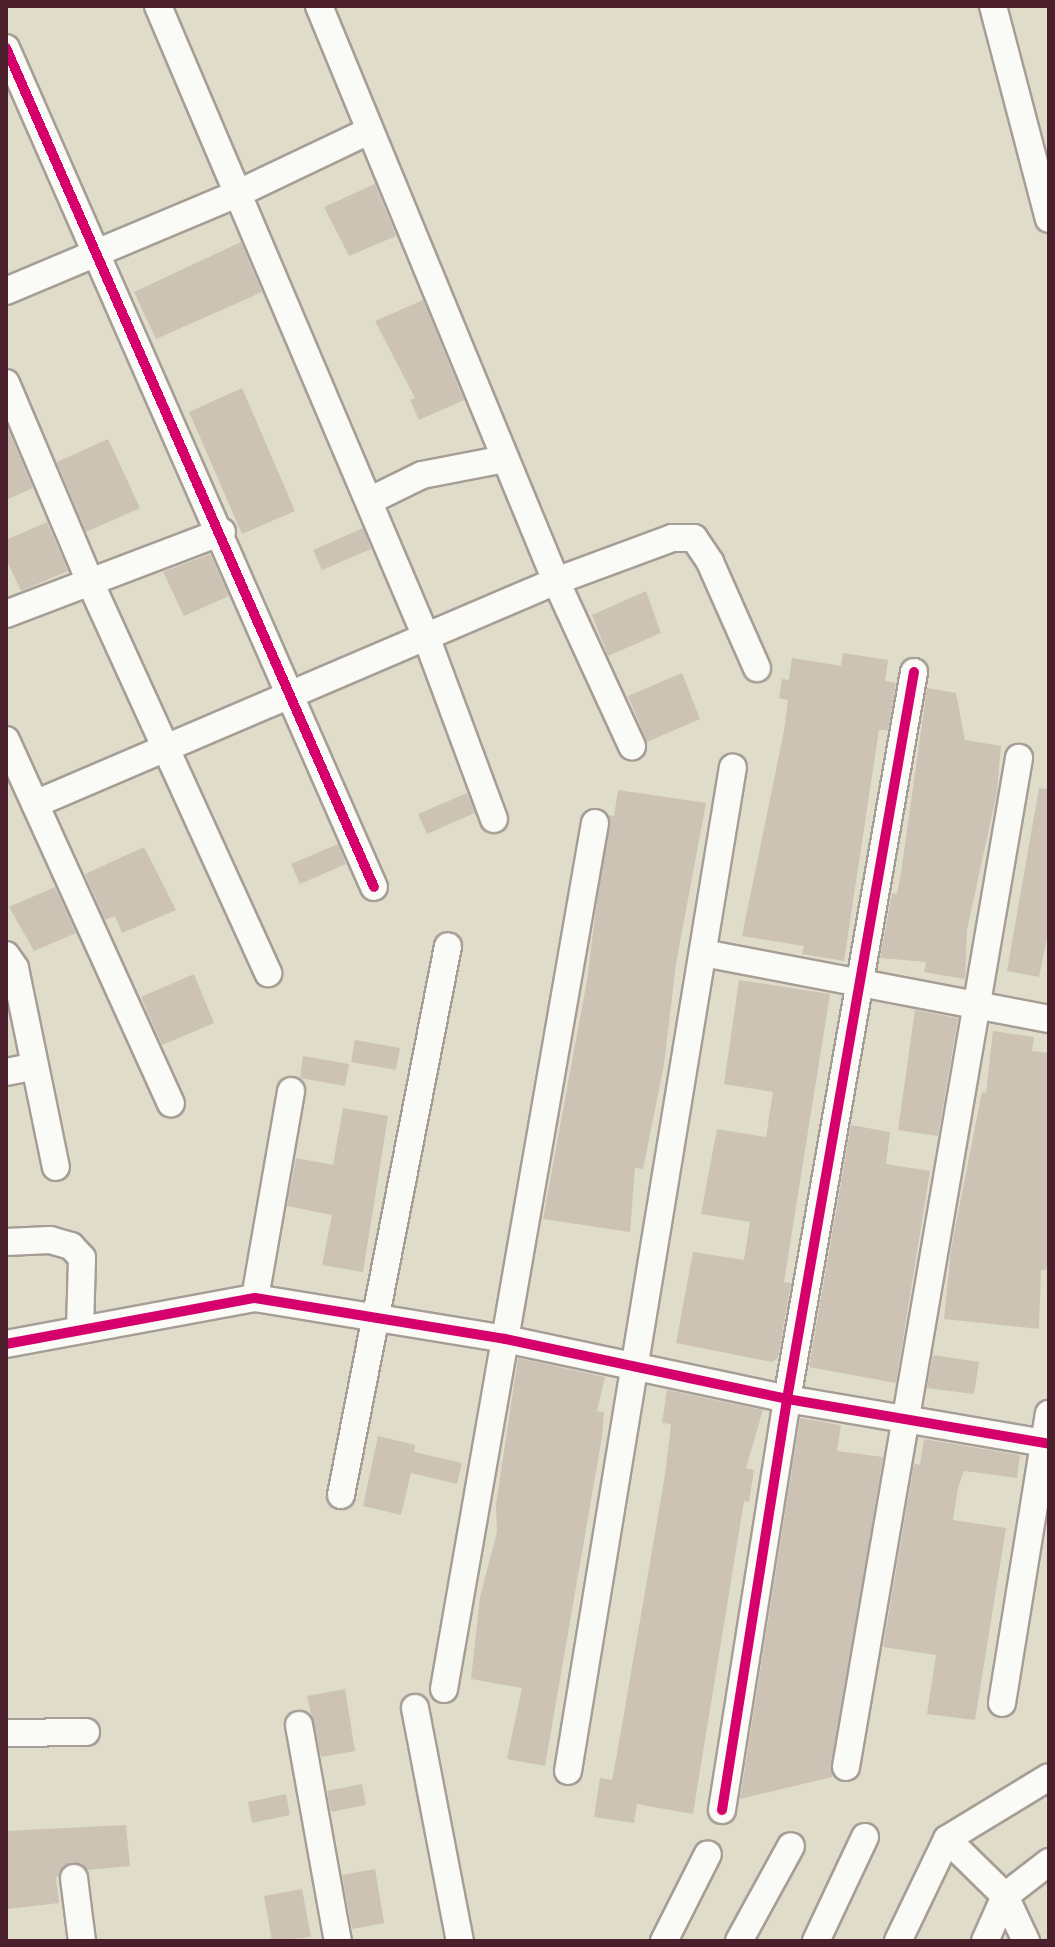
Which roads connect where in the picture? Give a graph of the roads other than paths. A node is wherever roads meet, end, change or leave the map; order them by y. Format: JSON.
{"nodes":[{"id":1,"x":158,"y":6,"type":"edge"},
{"id":2,"x":319,"y":6,"type":"edge"},
{"id":3,"x":993,"y":6,"type":"edge"},
{"id":4,"x":6,"y":48,"type":"edge"},
{"id":5,"x":369,"y":131,"type":"junction"},
{"id":6,"x":241,"y":192,"type":"junction"},
{"id":7,"x":1049,"y":219,"type":"edge"},
{"id":8,"x":99,"y":253,"type":"junction"},
{"id":9,"x":6,"y":291,"type":"edge"},
{"id":10,"x":6,"y":383,"type":"edge"},
{"id":11,"x":505,"y":459,"type":"junction"},
{"id":12,"x":369,"y":501,"type":"junction"},
{"id":13,"x":222,"y":532,"type":"junction"},
{"id":14,"x":556,"y":581,"type":"junction"},
{"id":15,"x":90,"y":582,"type":"junction"},
{"id":16,"x":6,"y":614,"type":"edge"},
{"id":17,"x":427,"y":639,"type":"junction"},
{"id":18,"x":757,"y":668,"type":"dead end"},
{"id":19,"x":914,"y":672,"type":"dead end"},
{"id":20,"x":292,"y":698,"type":"junction"},
{"id":21,"x":6,"y":740,"type":"edge"},
{"id":22,"x":632,"y":746,"type":"dead end"},
{"id":23,"x":165,"y":748,"type":"junction"},
{"id":24,"x":1019,"y":758,"type":"dead end"},
{"id":25,"x":733,"y":767,"type":"dead end"},
{"id":26,"x":35,"y":804,"type":"junction"},
{"id":27,"x":494,"y":819,"type":"dead end"},
{"id":28,"x":595,"y":823,"type":"dead end"},
{"id":29,"x":374,"y":887,"type":"dead end"},
{"id":30,"x":448,"y":946,"type":"dead end"},
{"id":31,"x":703,"y":953,"type":"junction"},
{"id":32,"x":6,"y":955,"type":"edge"},
{"id":33,"x":268,"y":973,"type":"dead end"},
{"id":34,"x":859,"y":985,"type":"junction"},
{"id":35,"x":977,"y":1006,"type":"junction"},
{"id":36,"x":1049,"y":1019,"type":"edge"},
{"id":37,"x":32,"y":1067,"type":"junction"},
{"id":38,"x":6,"y":1072,"type":"edge"},
{"id":39,"x":291,"y":1091,"type":"dead end"},
{"id":40,"x":171,"y":1103,"type":"dead end"},
{"id":41,"x":56,"y":1167,"type":"dead end"},
{"id":42,"x":6,"y":1242,"type":"edge"},
{"id":43,"x":255,"y":1298,"type":"junction"},
{"id":44,"x":376,"y":1317,"type":"junction"},
{"id":45,"x":80,"y":1330,"type":"junction"},
{"id":46,"x":505,"y":1339,"type":"junction"},
{"id":47,"x":6,"y":1344,"type":"edge"},
{"id":48,"x":635,"y":1367,"type":"junction"},
{"id":49,"x":787,"y":1399,"type":"junction"},
{"id":50,"x":1049,"y":1414,"type":"edge"},
{"id":51,"x":906,"y":1419,"type":"junction"},
{"id":52,"x":1047,"y":1444,"type":"edge"},
{"id":53,"x":341,"y":1495,"type":"dead end"},
{"id":54,"x":444,"y":1689,"type":"dead end"},
{"id":55,"x":1002,"y":1703,"type":"dead end"},
{"id":56,"x":415,"y":1708,"type":"dead end"},
{"id":57,"x":299,"y":1725,"type":"dead end"},
{"id":58,"x":86,"y":1732,"type":"dead end"},
{"id":59,"x":6,"y":1733,"type":"edge"},
{"id":60,"x":846,"y":1767,"type":"dead end"},
{"id":61,"x":568,"y":1771,"type":"dead end"},
{"id":62,"x":1049,"y":1777,"type":"edge"},
{"id":63,"x":722,"y":1810,"type":"dead end"},
{"id":64,"x":865,"y":1837,"type":"dead end"},
{"id":65,"x":947,"y":1839,"type":"junction"},
{"id":66,"x":791,"y":1846,"type":"dead end"},
{"id":67,"x":708,"y":1854,"type":"dead end"},
{"id":68,"x":1048,"y":1864,"type":"edge"},
{"id":69,"x":74,"y":1878,"type":"dead end"},
{"id":70,"x":1005,"y":1896,"type":"junction"},
{"id":71,"x":82,"y":1941,"type":"edge"},
{"id":72,"x":338,"y":1941,"type":"edge"},
{"id":73,"x":460,"y":1941,"type":"edge"},
{"id":74,"x":664,"y":1941,"type":"edge"},
{"id":75,"x":739,"y":1941,"type":"edge"},
{"id":76,"x":816,"y":1941,"type":"edge"},
{"id":77,"x":898,"y":1941,"type":"edge"},
{"id":78,"x":985,"y":1941,"type":"edge"},
{"id":79,"x":1026,"y":1941,"type":"edge"}],
"edges":[{"from":1,"to":6,"type":"street"},
{"from":2,"to":5,"type":"street"},
{"from":3,"to":7,"type":"street"},
{"from":4,"to":8,"type":"street"},
{"from":5,"to":6,"type":"street"},
{"from":5,"to":11,"type":"street"},
{"from":6,"to":8,"type":"street"},
{"from":6,"to":12,"type":"street"},
{"from":8,"to":9,"type":"street"},
{"from":8,"to":13,"type":"street"},
{"from":10,"to":15,"type":"street"},
{"from":11,"to":12,"type":"street"},
{"from":11,"to":14,"type":"street"},
{"from":12,"to":17,"type":"street"},
{"from":13,"to":15,"type":"street"},
{"from":13,"to":20,"type":"street"},
{"from":14,"to":17,"type":"street"},
{"from":14,"to":18,"type":"street"},
{"from":14,"to":22,"type":"street"},
{"from":15,"to":16,"type":"street"},
{"from":15,"to":23,"type":"street"},
{"from":17,"to":20,"type":"street"},
{"from":17,"to":27,"type":"street"},
{"from":19,"to":34,"type":"street"},
{"from":20,"to":23,"type":"street"},
{"from":20,"to":29,"type":"street"},
{"from":21,"to":26,"type":"street"},
{"from":23,"to":26,"type":"street"},
{"from":23,"to":33,"type":"street"},
{"from":24,"to":35,"type":"street"},
{"from":25,"to":31,"type":"street"},
{"from":26,"to":40,"type":"street"},
{"from":28,"to":46,"type":"street"},
{"from":30,"to":44,"type":"street"},
{"from":31,"to":34,"type":"street"},
{"from":31,"to":48,"type":"street"},
{"from":32,"to":37,"type":"street"},
{"from":34,"to":35,"type":"street"},
{"from":34,"to":49,"type":"street"},
{"from":35,"to":36,"type":"street"},
{"from":35,"to":51,"type":"street"},
{"from":37,"to":38,"type":"street"},
{"from":37,"to":41,"type":"street"},
{"from":39,"to":43,"type":"street"},
{"from":42,"to":45,"type":"street"},
{"from":43,"to":44,"type":"street"},
{"from":43,"to":45,"type":"street"},
{"from":44,"to":46,"type":"street"},
{"from":44,"to":53,"type":"street"},
{"from":45,"to":47,"type":"street"},
{"from":46,"to":48,"type":"street"},
{"from":46,"to":54,"type":"street"},
{"from":48,"to":49,"type":"street"},
{"from":48,"to":61,"type":"street"},
{"from":49,"to":51,"type":"street"},
{"from":49,"to":63,"type":"street"},
{"from":50,"to":52,"type":"street"},
{"from":51,"to":52,"type":"street"},
{"from":51,"to":60,"type":"street"},
{"from":52,"to":55,"type":"street"},
{"from":56,"to":73,"type":"street"},
{"from":57,"to":72,"type":"street"},
{"from":58,"to":59,"type":"street"},
{"from":62,"to":65,"type":"street"},
{"from":64,"to":76,"type":"street"},
{"from":65,"to":70,"type":"street"},
{"from":65,"to":77,"type":"street"},
{"from":66,"to":75,"type":"street"},
{"from":67,"to":74,"type":"street"},
{"from":68,"to":70,"type":"street"},
{"from":69,"to":71,"type":"street"},
{"from":70,"to":78,"type":"street"},
{"from":70,"to":79,"type":"street"}]}
